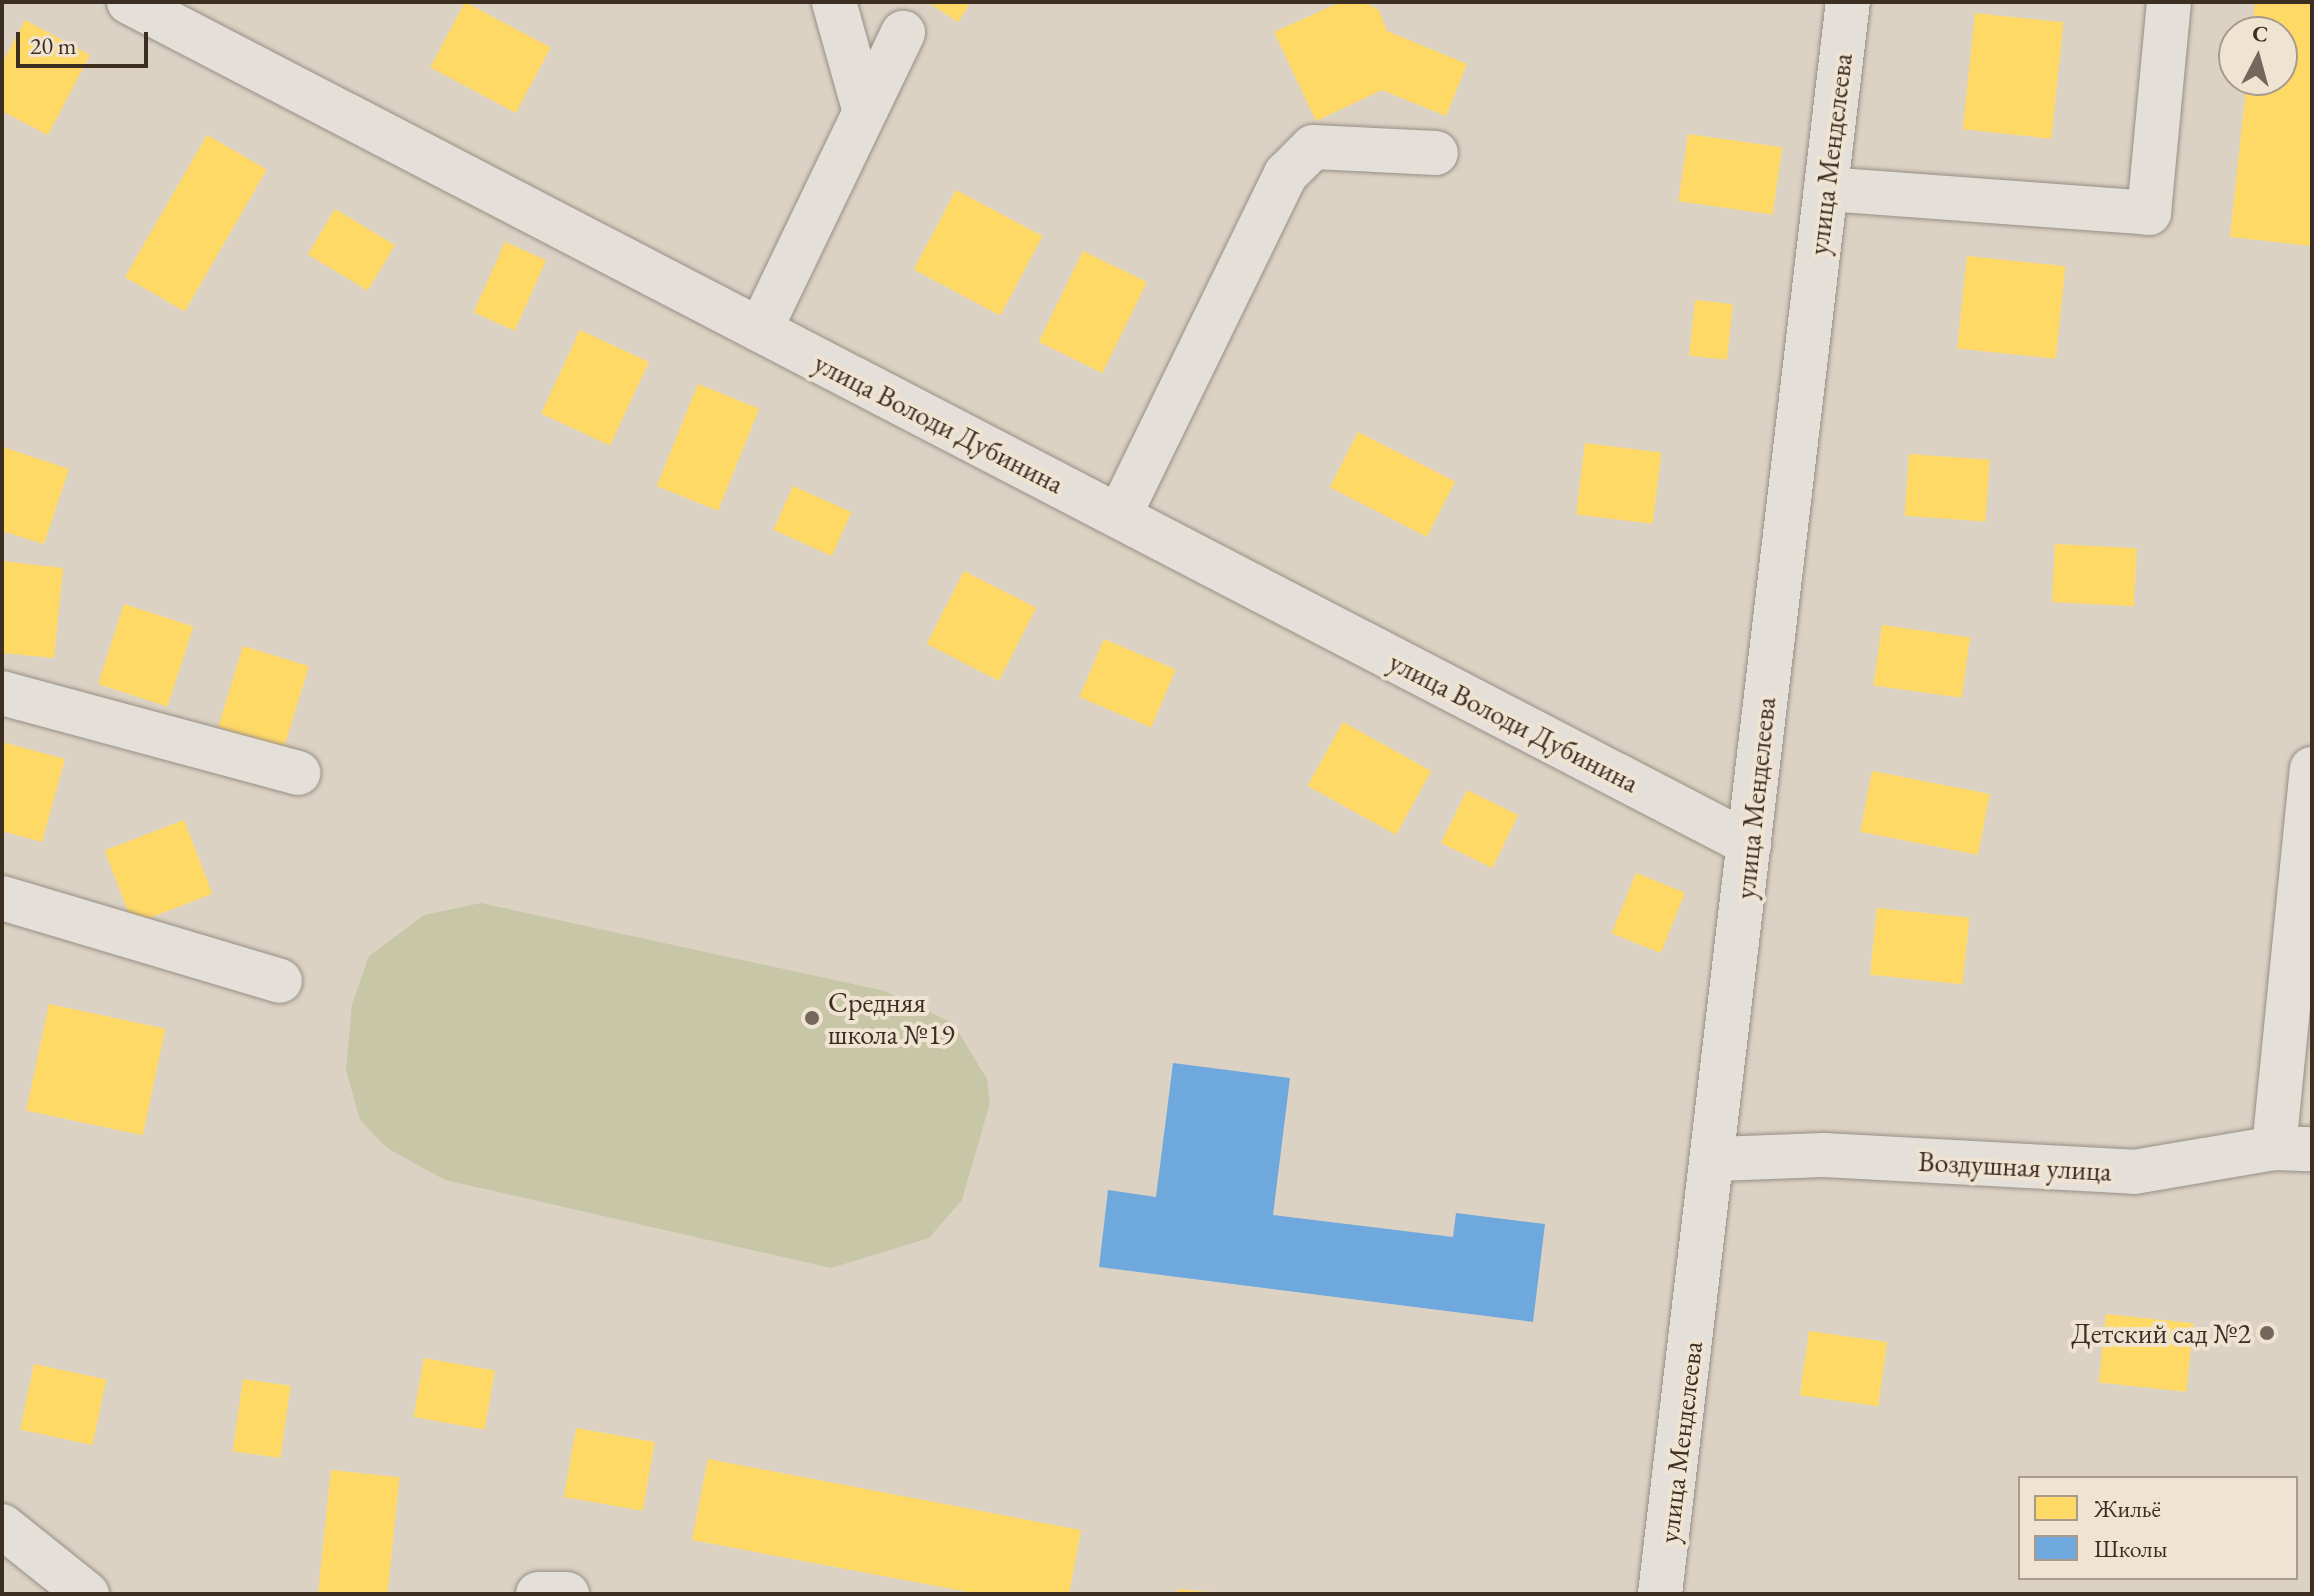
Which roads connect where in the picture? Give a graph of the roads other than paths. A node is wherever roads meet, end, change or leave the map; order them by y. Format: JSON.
{"nodes":[{"id":1,"x":129,"y":2,"type":"edge"},
{"id":2,"x":834,"y":2,"type":"edge"},
{"id":3,"x":1848,"y":2,"type":"edge"},
{"id":4,"x":2169,"y":2,"type":"edge"},
{"id":5,"x":903,"y":33,"type":"dead end"},
{"id":6,"x":865,"y":112,"type":"junction"},
{"id":7,"x":1436,"y":153,"type":"dead end"},
{"id":8,"x":1826,"y":189,"type":"junction"},
{"id":9,"x":760,"y":330,"type":"junction"},
{"id":10,"x":1119,"y":516,"type":"junction"},
{"id":11,"x":2,"y":693,"type":"edge"},
{"id":12,"x":2312,"y":769,"type":"edge"},
{"id":13,"x":298,"y":773,"type":"dead end"},
{"id":14,"x":1749,"y":844,"type":"junction"},
{"id":15,"x":2,"y":898,"type":"edge"},
{"id":16,"x":280,"y":981,"type":"dead end"},
{"id":17,"x":2293,"y":1148,"type":"edge"},
{"id":18,"x":1716,"y":1159,"type":"junction"},
{"id":19,"x":2,"y":1526,"type":"edge"},
{"id":20,"x":58,"y":1586,"type":"edge"},
{"id":21,"x":538,"y":1594,"type":"edge"},
{"id":22,"x":567,"y":1594,"type":"edge"},
{"id":23,"x":1660,"y":1594,"type":"edge"}],
"edges":[{"from":1,"to":9,"type":"street","name":"улица Володи Дубинина"},
{"from":2,"to":6,"type":"street"},
{"from":3,"to":8,"type":"street","name":"улица Менделеева"},
{"from":4,"to":8,"type":"street"},
{"from":5,"to":6,"type":"street"},
{"from":6,"to":9,"type":"street"},
{"from":7,"to":10,"type":"street"},
{"from":8,"to":14,"type":"street","name":"улица Менделеева"},
{"from":9,"to":10,"type":"street","name":"улица Володи Дубинина"},
{"from":10,"to":14,"type":"street","name":"улица Володи Дубинина"},
{"from":11,"to":13,"type":"street"},
{"from":12,"to":17,"type":"street"},
{"from":14,"to":18,"type":"street","name":"улица Менделеева"},
{"from":15,"to":16,"type":"street"},
{"from":17,"to":18,"type":"street","name":"Воздушная улица"},
{"from":18,"to":23,"type":"street","name":"улица Менделеева"},
{"from":19,"to":20,"type":"street"},
{"from":21,"to":22,"type":"street"}]}
